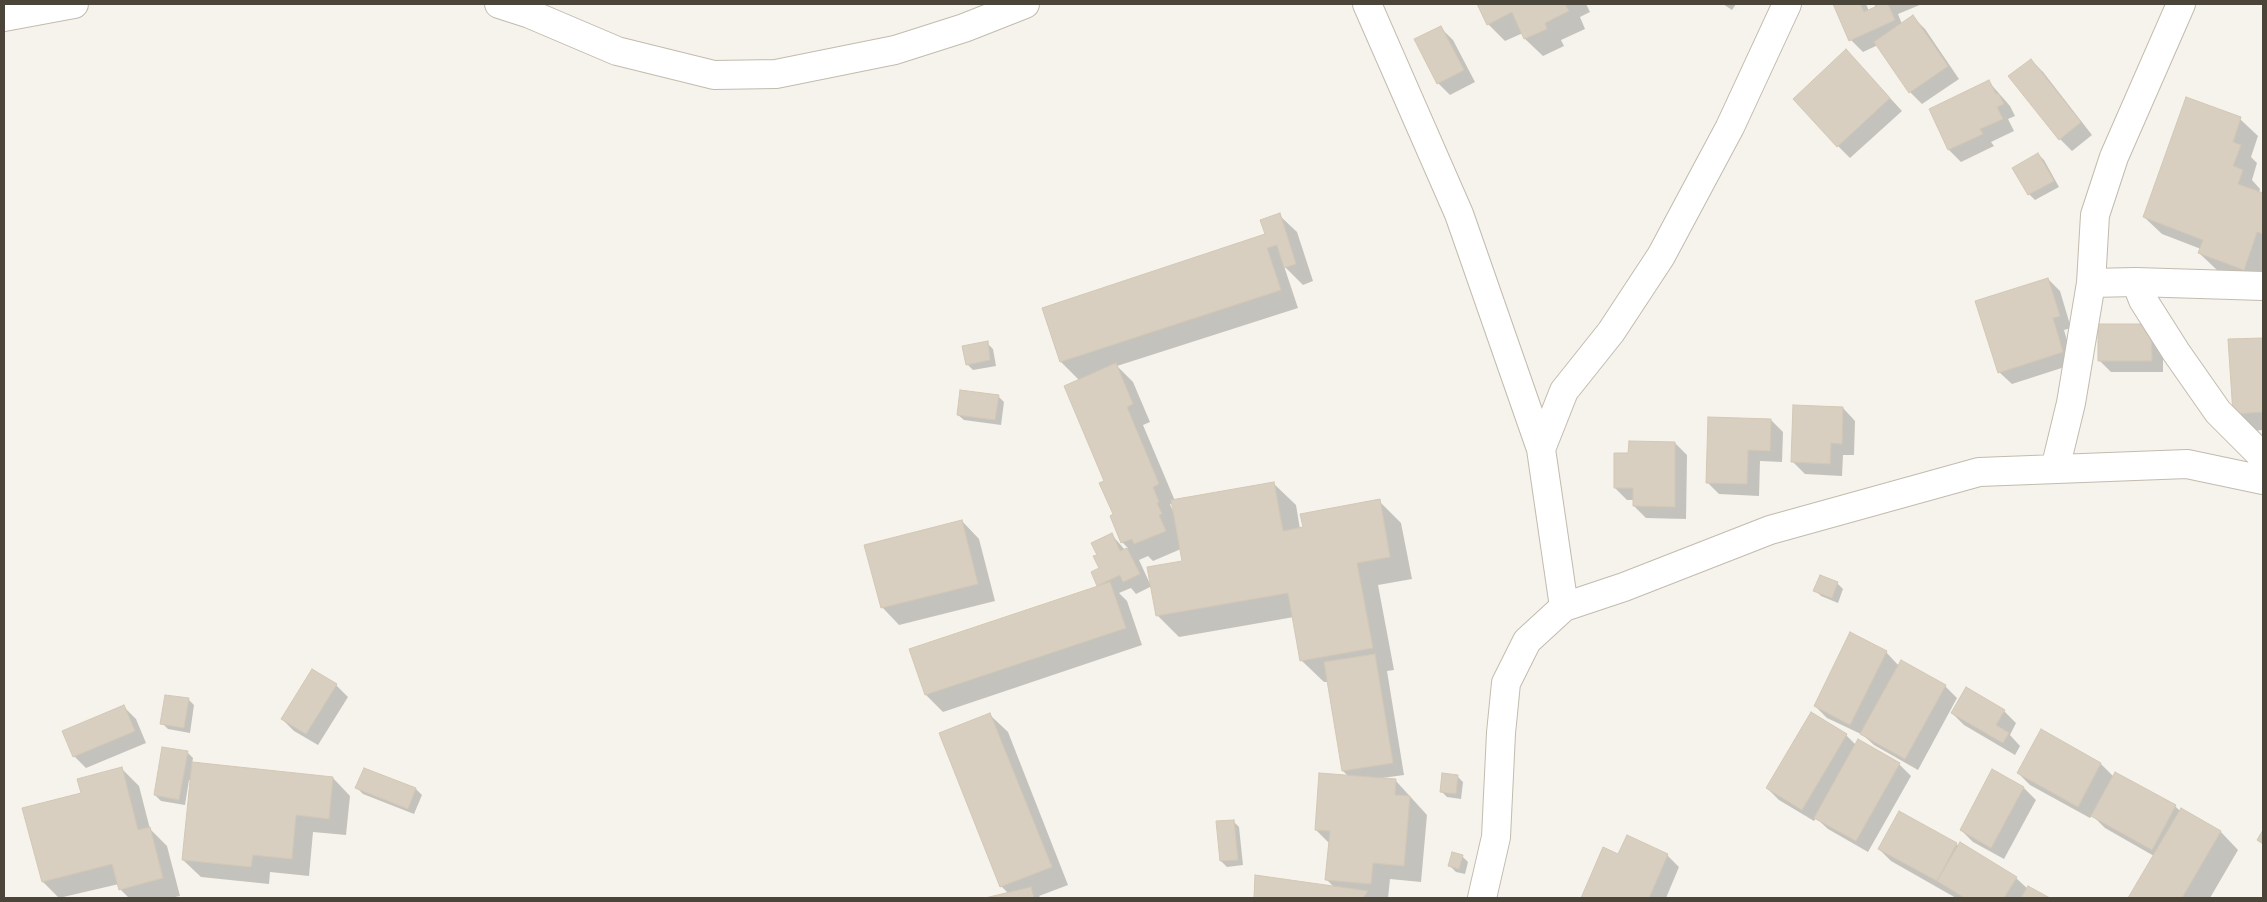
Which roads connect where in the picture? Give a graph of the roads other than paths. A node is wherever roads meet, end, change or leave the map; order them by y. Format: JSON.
{"nodes":[{"id":1,"x":74,"y":4,"type":"edge"},
{"id":2,"x":498,"y":4,"type":"edge"},
{"id":3,"x":1025,"y":4,"type":"edge"},
{"id":4,"x":1367,"y":4,"type":"edge"},
{"id":5,"x":1787,"y":4,"type":"edge"},
{"id":6,"x":2181,"y":4,"type":"edge"},
{"id":7,"x":4,"y":17,"type":"edge"},
{"id":8,"x":2136,"y":282,"type":"junction"},
{"id":9,"x":2091,"y":283,"type":"junction"},
{"id":10,"x":2263,"y":286,"type":"edge"},
{"id":11,"x":1541,"y":449,"type":"junction"},
{"id":12,"x":2263,"y":457,"type":"edge"},
{"id":13,"x":2055,"y":469,"type":"junction"},
{"id":14,"x":2263,"y":480,"type":"edge"},
{"id":15,"x":1564,"y":607,"type":"junction"},
{"id":16,"x":1482,"y":898,"type":"edge"}],
"edges":[{"from":1,"to":7,"type":"street"},
{"from":2,"to":3,"type":"street"},
{"from":4,"to":11,"type":"street"},
{"from":5,"to":11,"type":"street"},
{"from":6,"to":9,"type":"street"},
{"from":8,"to":9,"type":"street"},
{"from":8,"to":10,"type":"street"},
{"from":8,"to":12,"type":"street"},
{"from":9,"to":13,"type":"street"},
{"from":11,"to":15,"type":"street"},
{"from":13,"to":14,"type":"street"},
{"from":13,"to":15,"type":"street"},
{"from":15,"to":16,"type":"street"}]}
